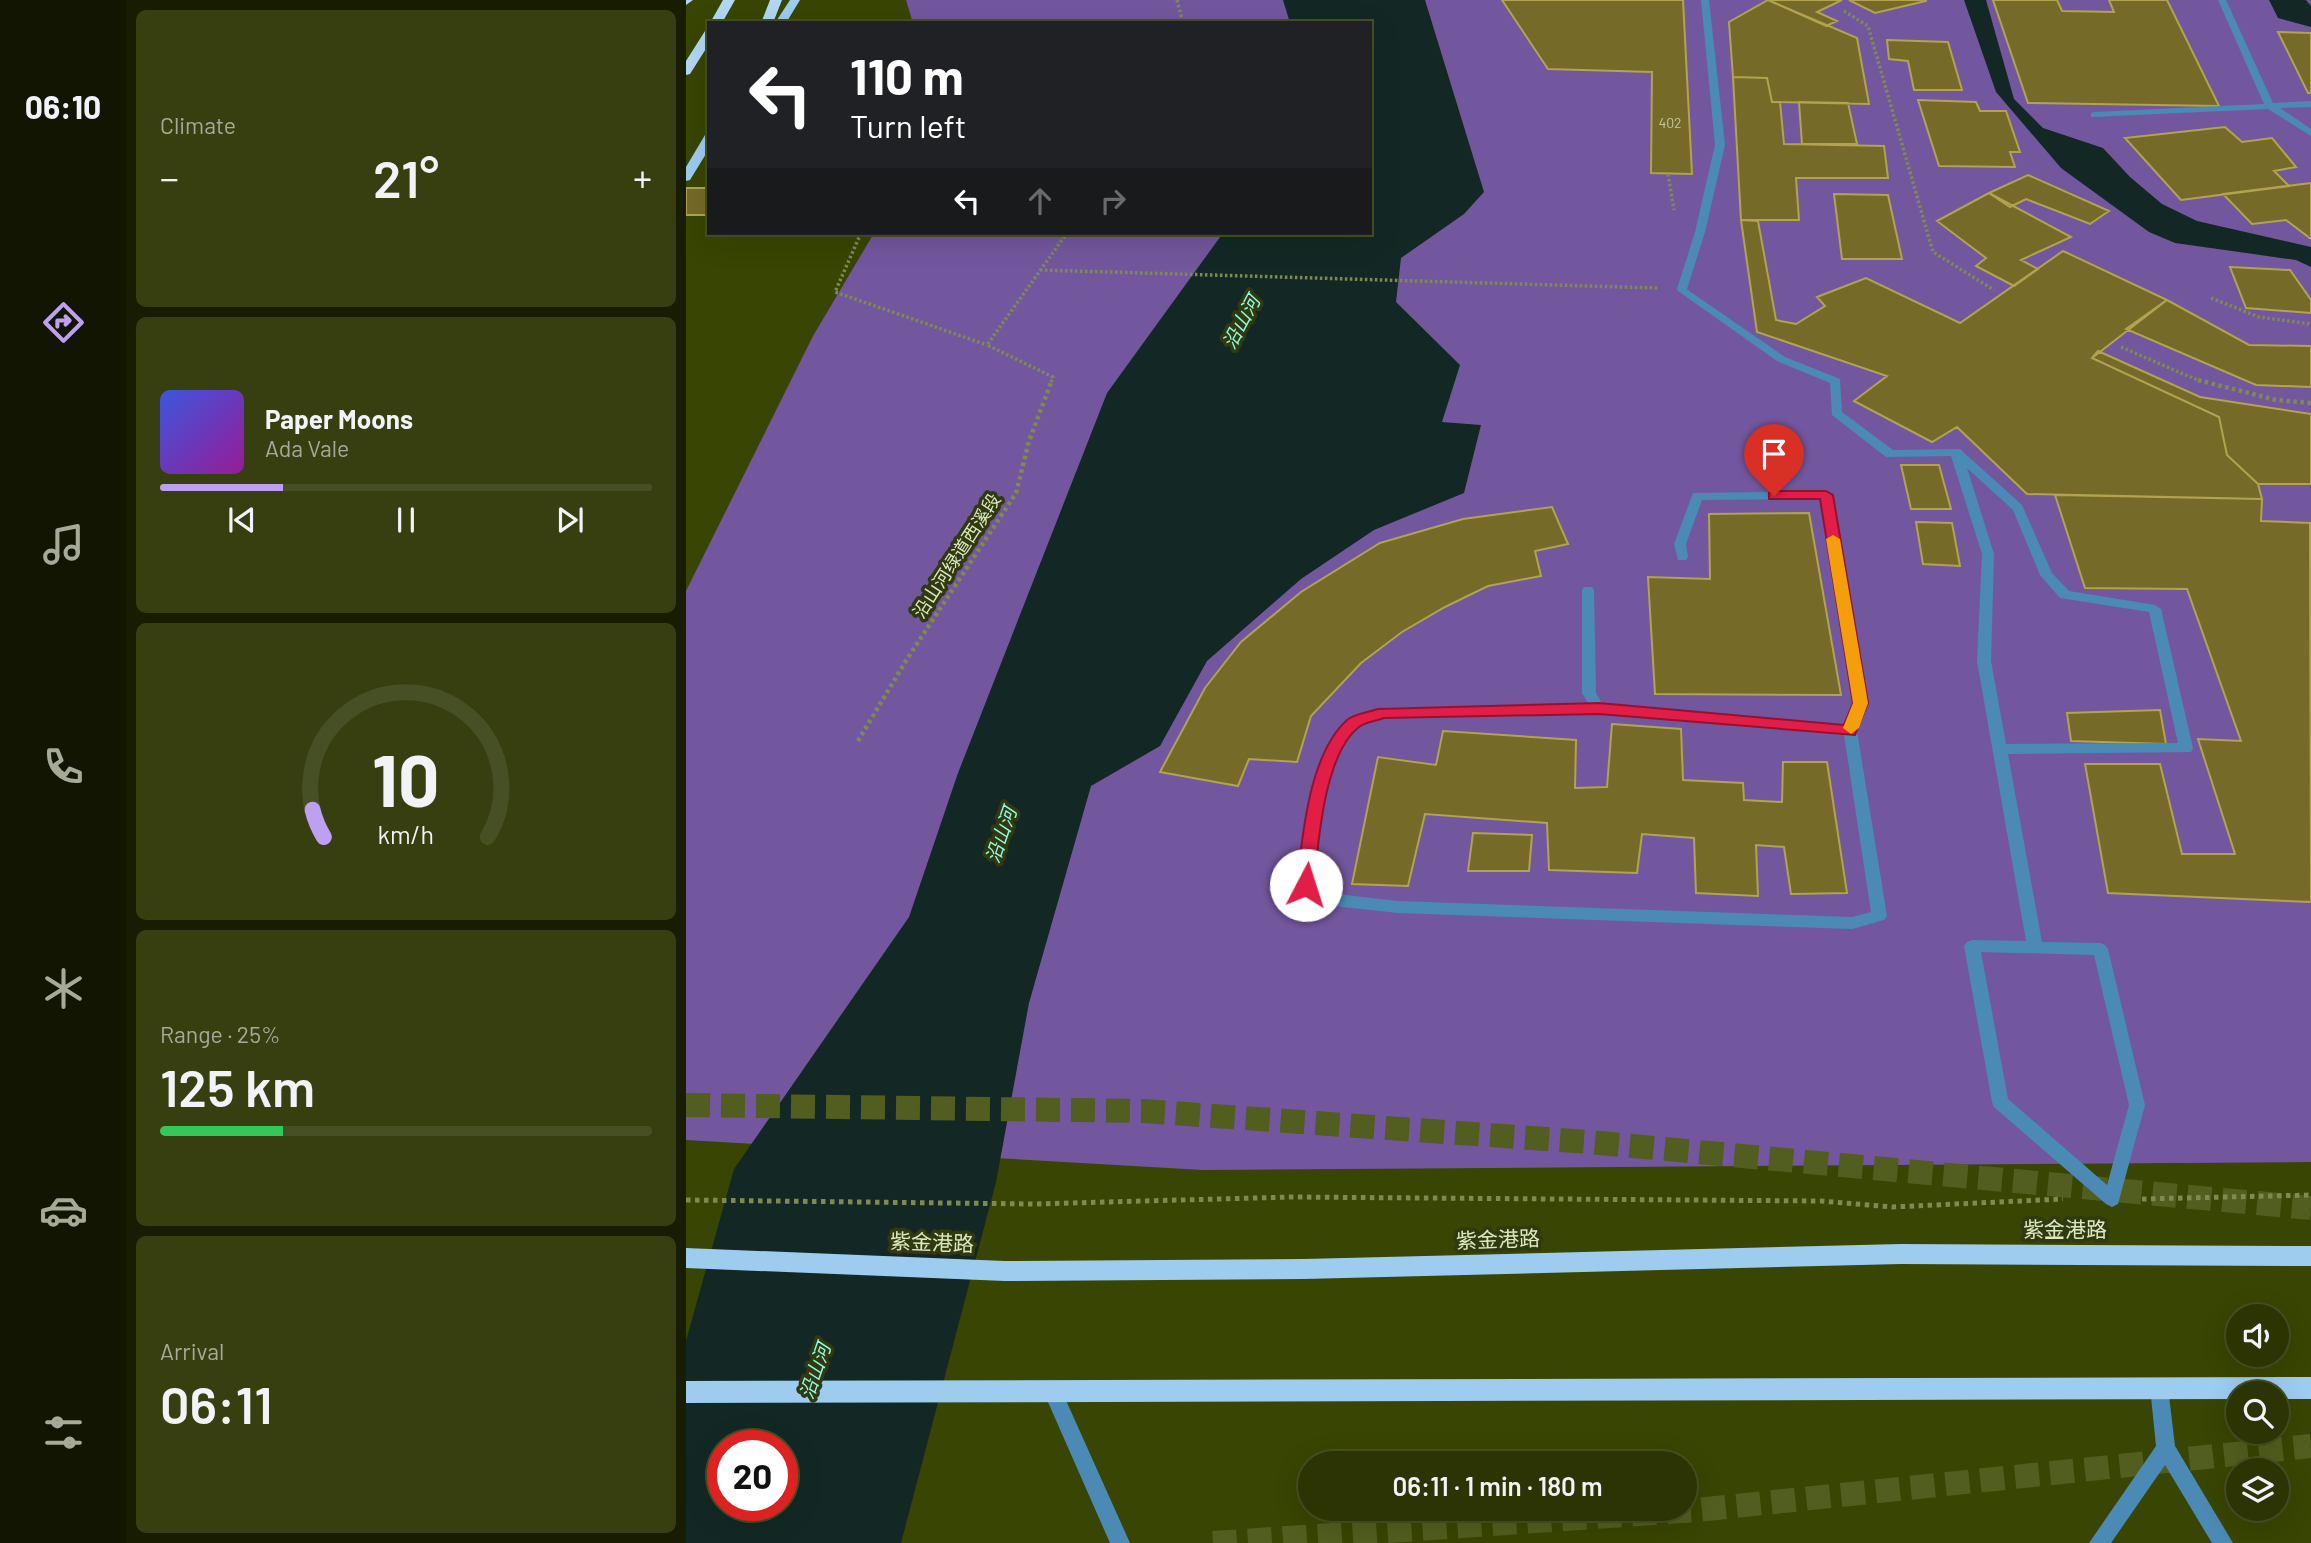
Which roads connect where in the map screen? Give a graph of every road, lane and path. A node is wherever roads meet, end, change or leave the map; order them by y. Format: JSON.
{"nodes":[{"id":1,"x":729,"y":0,"type":"edge"},
{"id":2,"x":776,"y":0,"type":"edge"},
{"id":3,"x":795,"y":0,"type":"edge"},
{"id":4,"x":1177,"y":0,"type":"edge"},
{"id":5,"x":1705,"y":0,"type":"edge"},
{"id":6,"x":2221,"y":0,"type":"edge"},
{"id":7,"x":1844,"y":10,"type":"dead end"},
{"id":8,"x":717,"y":21,"type":"edge"},
{"id":9,"x":768,"y":21,"type":"edge"},
{"id":10,"x":781,"y":21,"type":"edge"},
{"id":11,"x":1182,"y":21,"type":"edge"},
{"id":12,"x":707,"y":37,"type":"edge"},
{"id":13,"x":686,"y":71,"type":"edge"},
{"id":14,"x":2311,"y":104,"type":"edge"},
{"id":15,"x":2270,"y":106,"type":"junction"},
{"id":16,"x":2094,"y":115,"type":"dead end"},
{"id":17,"x":2311,"y":133,"type":"edge"},
{"id":18,"x":707,"y":141,"type":"edge"},
{"id":19,"x":686,"y":177,"type":"edge"},
{"id":20,"x":860,"y":235,"type":"edge"},
{"id":21,"x":1066,"y":235,"type":"edge"},
{"id":22,"x":1040,"y":270,"type":"junction"},
{"id":23,"x":1682,"y":289,"type":"junction"},
{"id":24,"x":1994,"y":290,"type":"dead end"},
{"id":25,"x":2211,"y":298,"type":"dead end"},
{"id":26,"x":2311,"y":324,"type":"edge"},
{"id":27,"x":987,"y":345,"type":"junction"},
{"id":28,"x":2121,"y":347,"type":"dead end"},
{"id":29,"x":2311,"y":403,"type":"edge"},
{"id":30,"x":1956,"y":452,"type":"junction"},
{"id":31,"x":1682,"y":557,"type":"dead end"},
{"id":32,"x":1588,"y":590,"type":"dead end"},
{"id":33,"x":1599,"y":709,"type":"junction"},
{"id":34,"x":1850,"y":731,"type":"junction"},
{"id":35,"x":858,"y":741,"type":"dead end"},
{"id":36,"x":1999,"y":749,"type":"junction"},
{"id":37,"x":2035,"y":947,"type":"junction"},
{"id":38,"x":2311,"y":1195,"type":"edge"},
{"id":39,"x":2112,"y":1199,"type":"junction"},
{"id":40,"x":686,"y":1200,"type":"edge"},
{"id":41,"x":2311,"y":1256,"type":"edge"},
{"id":42,"x":687,"y":1258,"type":"edge"},
{"id":43,"x":2159,"y":1387,"type":"junction"},
{"id":44,"x":2311,"y":1388,"type":"edge"},
{"id":45,"x":686,"y":1392,"type":"edge"},
{"id":46,"x":1053,"y":1393,"type":"junction"},
{"id":47,"x":2166,"y":1448,"type":"junction"},
{"id":48,"x":1120,"y":1543,"type":"edge"},
{"id":49,"x":2099,"y":1543,"type":"edge"},
{"id":50,"x":2222,"y":1543,"type":"edge"}],
"edges":[{"from":1,"to":8,"type":"highway"},
{"from":2,"to":9,"type":"highway"},
{"from":3,"to":10,"type":"main road"},
{"from":4,"to":11,"type":"path"},
{"from":5,"to":23,"type":"street"},
{"from":6,"to":15,"type":"street"},
{"from":7,"to":24,"type":"path"},
{"from":12,"to":13,"type":"highway"},
{"from":14,"to":15,"type":"street"},
{"from":15,"to":16,"type":"street"},
{"from":15,"to":17,"type":"street"},
{"from":18,"to":19,"type":"main road"},
{"from":20,"to":27,"type":"path"},
{"from":21,"to":22,"type":"path"},
{"from":22,"to":23,"type":"path"},
{"from":22,"to":27,"type":"path"},
{"from":23,"to":30,"type":"street"},
{"from":25,"to":26,"type":"path"},
{"from":27,"to":35,"type":"path","name":"沿山河绿道西溪段"},
{"from":28,"to":29,"type":"path"},
{"from":30,"to":36,"type":"street"},
{"from":30,"to":36,"type":"street"},
{"from":31,"to":34,"type":"street"},
{"from":32,"to":33,"type":"street"},
{"from":33,"to":34,"type":"street"},
{"from":33,"to":34,"type":"street"},
{"from":36,"to":37,"type":"street"},
{"from":37,"to":39,"type":"street"},
{"from":37,"to":39,"type":"street"},
{"from":38,"to":39,"type":"path"},
{"from":39,"to":40,"type":"path"},
{"from":41,"to":42,"type":"main road","name":"紫金港路"},
{"from":43,"to":44,"type":"main road"},
{"from":43,"to":46,"type":"main road"},
{"from":43,"to":47,"type":"street"},
{"from":45,"to":46,"type":"main road"},
{"from":46,"to":48,"type":"street"},
{"from":47,"to":49,"type":"street"},
{"from":47,"to":50,"type":"street"}]}
